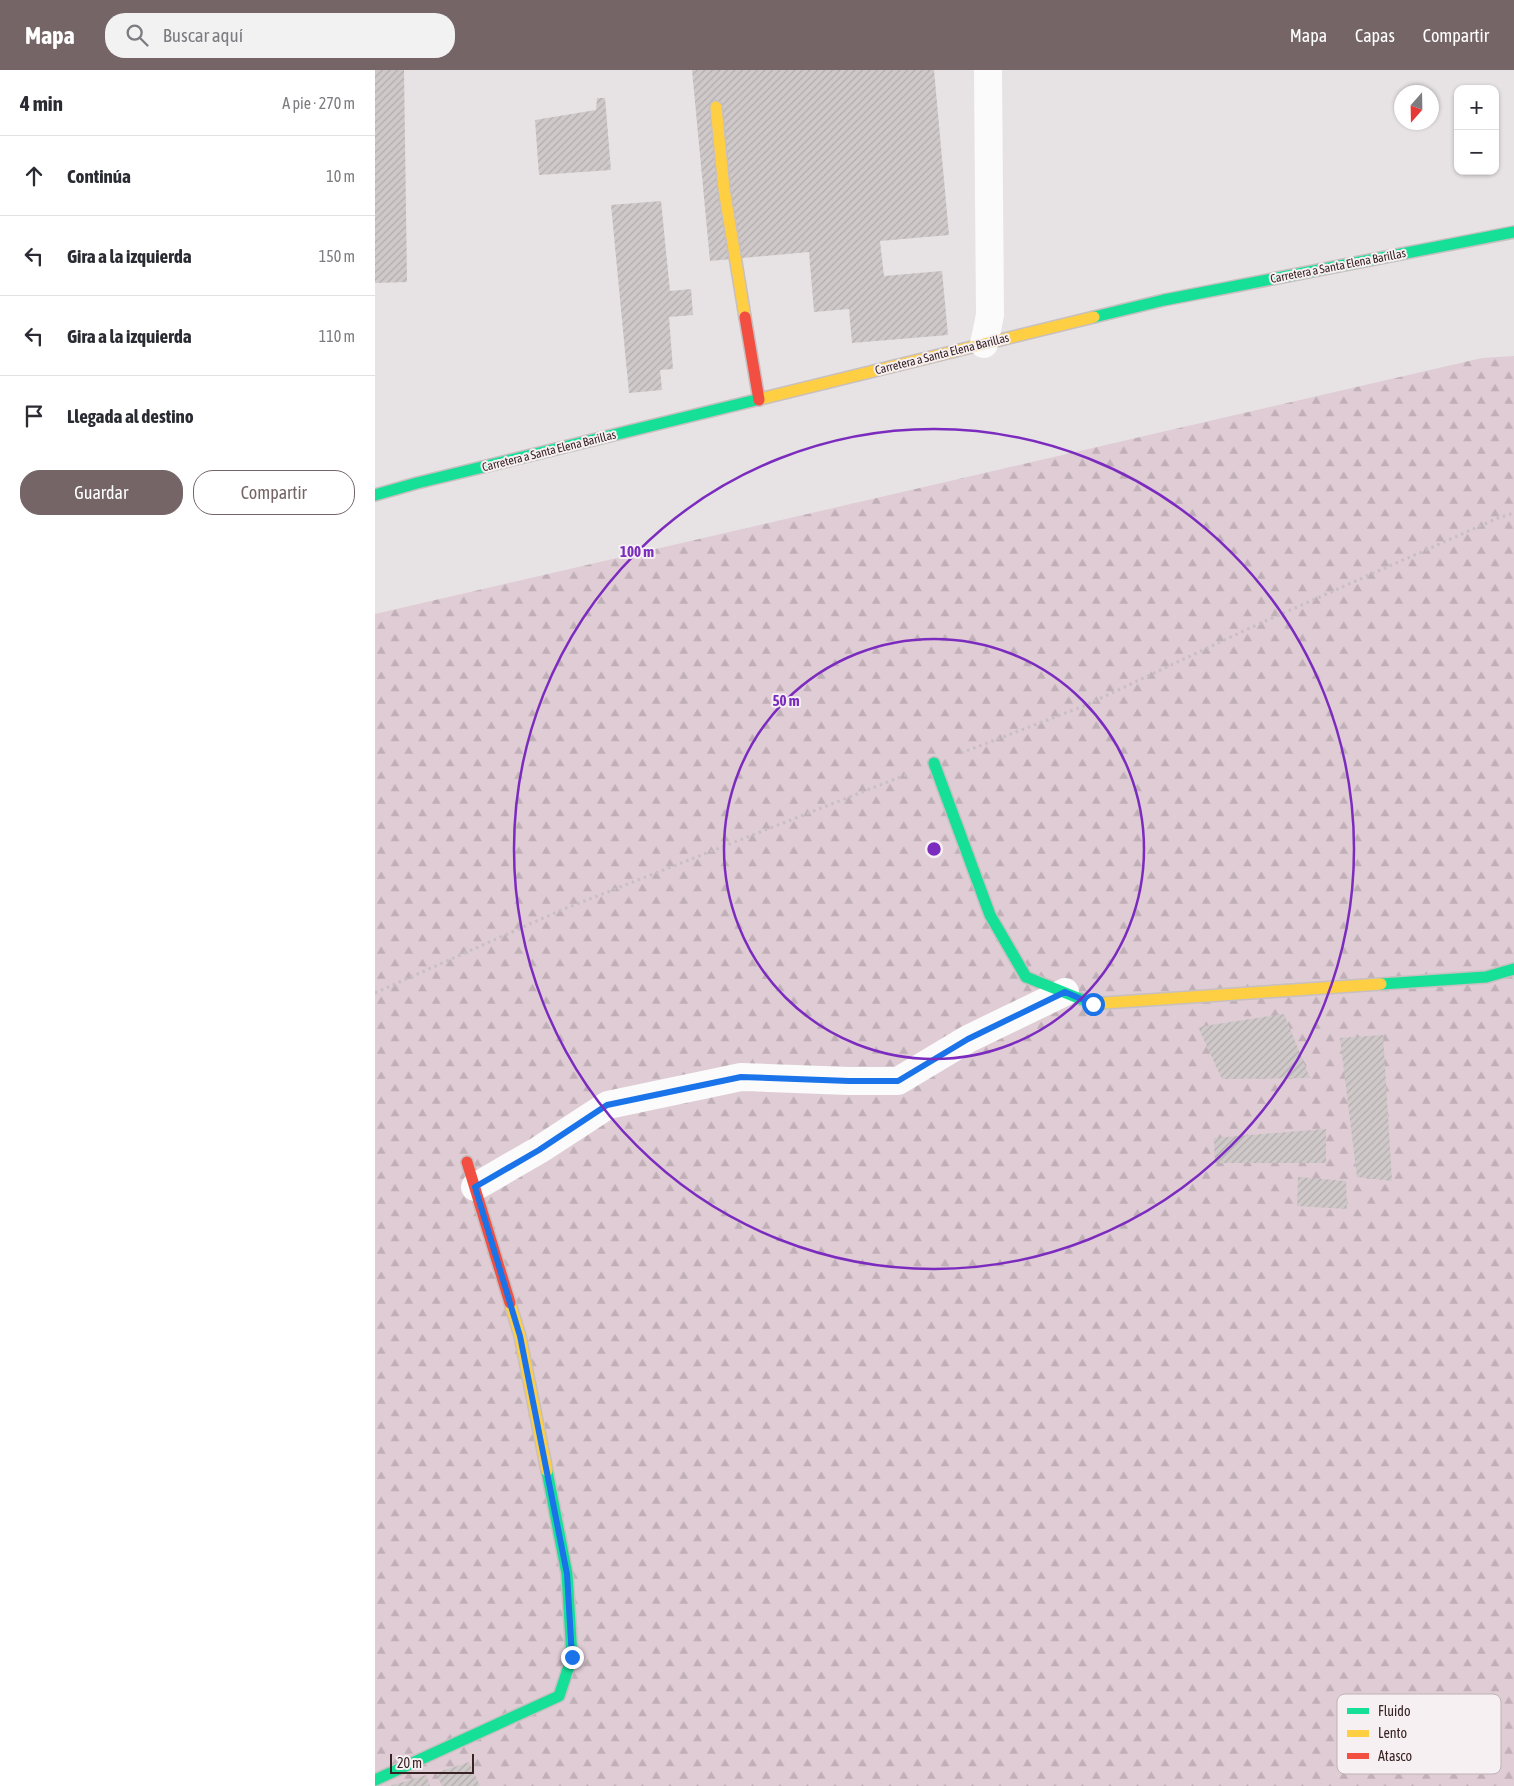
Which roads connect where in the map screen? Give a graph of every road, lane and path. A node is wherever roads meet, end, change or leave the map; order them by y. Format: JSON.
{"nodes":[{"id":1,"x":988,"y":70,"type":"edge"},
{"id":2,"x":716,"y":107,"type":"dead end"},
{"id":3,"x":1514,"y":232,"type":"edge"},
{"id":4,"x":984,"y":344,"type":"junction"},
{"id":5,"x":759,"y":400,"type":"junction"},
{"id":6,"x":375,"y":495,"type":"edge"},
{"id":7,"x":934,"y":763,"type":"dead end"},
{"id":8,"x":1514,"y":969,"type":"edge"},
{"id":9,"x":1065,"y":992,"type":"junction"},
{"id":10,"x":467,"y":1162,"type":"dead end"},
{"id":11,"x":475,"y":1187,"type":"junction"},
{"id":12,"x":375,"y":1780,"type":"edge"}],
"edges":[{"from":1,"to":4,"type":"street"},
{"from":2,"to":5,"type":"street"},
{"from":3,"to":4,"type":"street","name":"Carretera a Santa Elena Barillas"},
{"from":4,"to":5,"type":"street","name":"Carretera a Santa Elena Barillas"},
{"from":5,"to":6,"type":"street","name":"Carretera a Santa Elena Barillas"},
{"from":7,"to":9,"type":"street"},
{"from":8,"to":9,"type":"street"},
{"from":9,"to":11,"type":"street"},
{"from":10,"to":11,"type":"street"},
{"from":11,"to":12,"type":"street"}]}
